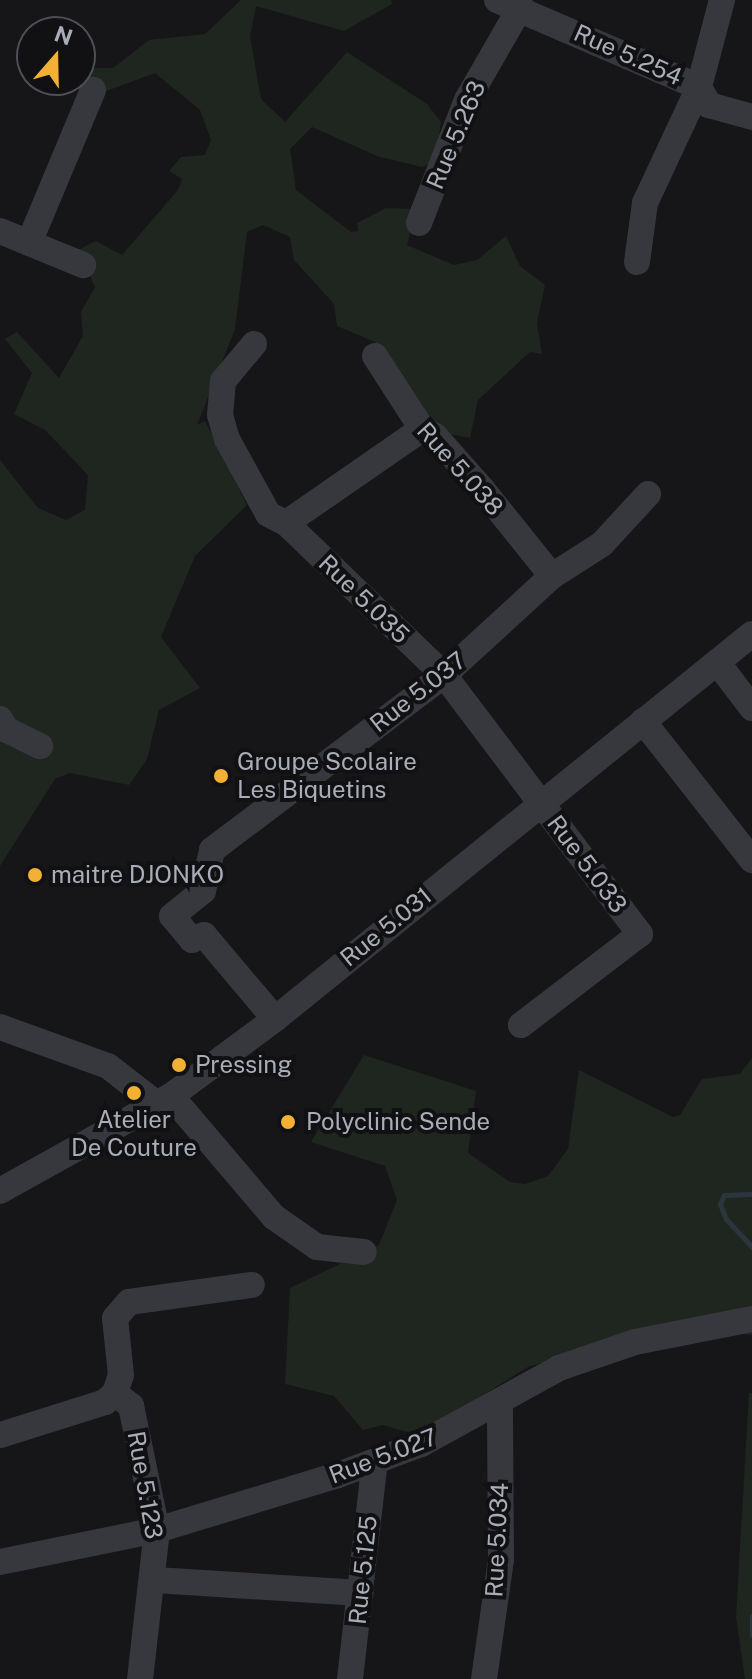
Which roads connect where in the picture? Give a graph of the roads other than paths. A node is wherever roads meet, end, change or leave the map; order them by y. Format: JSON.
{"nodes":[{"id":1,"x":722,"y":0,"type":"edge"},
{"id":2,"x":509,"y":3,"type":"edge"},
{"id":3,"x":699,"y":87,"type":"junction"},
{"id":4,"x":90,"y":96,"type":"edge"},
{"id":5,"x":752,"y":117,"type":"edge"},
{"id":6,"x":419,"y":223,"type":"dead end"},
{"id":7,"x":0,"y":231,"type":"edge"},
{"id":8,"x":29,"y":243,"type":"junction"},
{"id":9,"x":637,"y":262,"type":"dead end"},
{"id":10,"x":83,"y":265,"type":"dead end"},
{"id":11,"x":254,"y":344,"type":"dead end"},
{"id":12,"x":375,"y":356,"type":"dead end"},
{"id":13,"x":422,"y":429,"type":"junction"},
{"id":14,"x":648,"y":494,"type":"dead end"},
{"id":15,"x":286,"y":523,"type":"junction"},
{"id":16,"x":552,"y":576,"type":"junction"},
{"id":17,"x":752,"y":634,"type":"edge"},
{"id":18,"x":717,"y":662,"type":"junction"},
{"id":19,"x":444,"y":675,"type":"junction"},
{"id":20,"x":752,"y":708,"type":"edge"},
{"id":21,"x":0,"y":719,"type":"edge"},
{"id":22,"x":643,"y":721,"type":"junction"},
{"id":23,"x":40,"y":746,"type":"dead end"},
{"id":24,"x":540,"y":801,"type":"junction"},
{"id":25,"x":752,"y":860,"type":"edge"},
{"id":26,"x":275,"y":1019,"type":"junction"},
{"id":27,"x":521,"y":1025,"type":"dead end"},
{"id":28,"x":0,"y":1027,"type":"edge"},
{"id":29,"x":164,"y":1100,"type":"junction"},
{"id":30,"x":0,"y":1191,"type":"edge"},
{"id":31,"x":364,"y":1252,"type":"dead end"},
{"id":32,"x":252,"y":1285,"type":"dead end"},
{"id":33,"x":752,"y":1319,"type":"edge"},
{"id":34,"x":115,"y":1393,"type":"junction"},
{"id":35,"x":500,"y":1401,"type":"junction"},
{"id":36,"x":0,"y":1435,"type":"edge"},
{"id":37,"x":375,"y":1461,"type":"junction"},
{"id":38,"x":157,"y":1530,"type":"junction"},
{"id":39,"x":0,"y":1562,"type":"edge"},
{"id":40,"x":155,"y":1580,"type":"junction"},
{"id":41,"x":361,"y":1593,"type":"junction"},
{"id":42,"x":140,"y":1679,"type":"edge"},
{"id":43,"x":350,"y":1679,"type":"edge"},
{"id":44,"x":484,"y":1679,"type":"edge"}],
"edges":[{"from":1,"to":3,"type":"street"},
{"from":2,"to":3,"type":"street","name":"Rue 5.254"},
{"from":2,"to":6,"type":"street","name":"Rue 5.263"},
{"from":3,"to":5,"type":"street","name":"Rue 5.254"},
{"from":3,"to":9,"type":"street"},
{"from":4,"to":8,"type":"street"},
{"from":7,"to":8,"type":"street"},
{"from":8,"to":10,"type":"street"},
{"from":11,"to":15,"type":"street","name":"Rue 5.035"},
{"from":12,"to":13,"type":"street","name":"Rue 5.038"},
{"from":13,"to":15,"type":"street"},
{"from":13,"to":16,"type":"street","name":"Rue 5.038"},
{"from":14,"to":16,"type":"street","name":"Rue 5.037"},
{"from":15,"to":19,"type":"street","name":"Rue 5.035"},
{"from":16,"to":19,"type":"street","name":"Rue 5.037"},
{"from":17,"to":18,"type":"street","name":"Rue 5.031"},
{"from":18,"to":20,"type":"street"},
{"from":18,"to":22,"type":"street","name":"Rue 5.031"},
{"from":19,"to":24,"type":"street","name":"Rue 5.033"},
{"from":19,"to":26,"type":"street","name":"Rue 5.037"},
{"from":21,"to":23,"type":"street"},
{"from":22,"to":24,"type":"street","name":"Rue 5.031"},
{"from":22,"to":25,"type":"street"},
{"from":24,"to":26,"type":"street","name":"Rue 5.031"},
{"from":24,"to":27,"type":"street","name":"Rue 5.033"},
{"from":26,"to":29,"type":"street","name":"Rue 5.031"},
{"from":28,"to":29,"type":"street"},
{"from":29,"to":30,"type":"street","name":"Rue 5.031"},
{"from":29,"to":31,"type":"street"},
{"from":32,"to":34,"type":"street"},
{"from":33,"to":35,"type":"street","name":"Rue 5.027"},
{"from":34,"to":36,"type":"street"},
{"from":34,"to":38,"type":"street","name":"Rue 5.123"},
{"from":35,"to":37,"type":"street","name":"Rue 5.027"},
{"from":35,"to":44,"type":"street","name":"Rue 5.034"},
{"from":37,"to":38,"type":"street","name":"Rue 5.027"},
{"from":37,"to":41,"type":"street","name":"Rue 5.125"},
{"from":38,"to":39,"type":"street","name":"Rue 5.027"},
{"from":38,"to":40,"type":"street","name":"Rue 5.123"},
{"from":40,"to":41,"type":"street"},
{"from":40,"to":42,"type":"street","name":"Rue 5.123"},
{"from":41,"to":43,"type":"street","name":"Rue 5.125"}]}
